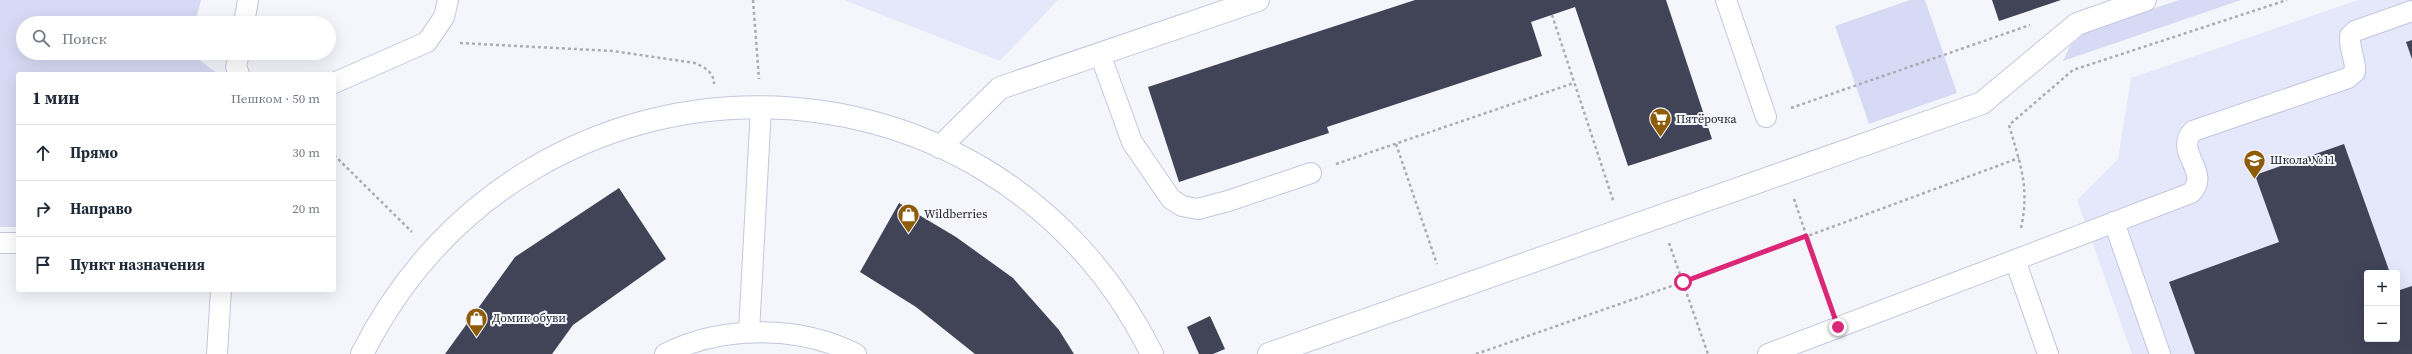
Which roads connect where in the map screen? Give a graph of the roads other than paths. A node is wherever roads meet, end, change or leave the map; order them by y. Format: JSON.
{"nodes":[{"id":1,"x":248,"y":0,"type":"edge"},
{"id":2,"x":448,"y":0,"type":"edge"},
{"id":3,"x":1258,"y":0,"type":"edge"},
{"id":4,"x":1726,"y":0,"type":"edge"},
{"id":5,"x":2145,"y":0,"type":"edge"},
{"id":6,"x":2412,"y":11,"type":"edge"},
{"id":7,"x":245,"y":16,"type":"edge"},
{"id":8,"x":1100,"y":54,"type":"junction"},
{"id":9,"x":238,"y":60,"type":"edge"},
{"id":10,"x":238,"y":72,"type":"edge"},
{"id":11,"x":336,"y":82,"type":"edge"},
{"id":12,"x":761,"y":107,"type":"junction"},
{"id":13,"x":1766,"y":117,"type":"road end"},
{"id":14,"x":940,"y":147,"type":"junction"},
{"id":15,"x":1311,"y":173,"type":"road end"},
{"id":16,"x":2114,"y":222,"type":"junction"},
{"id":17,"x":0,"y":243,"type":"edge"},
{"id":18,"x":16,"y":243,"type":"edge"},
{"id":19,"x":2015,"y":260,"type":"junction"},
{"id":20,"x":221,"y":292,"type":"edge"},
{"id":21,"x":749,"y":332,"type":"junction"},
{"id":22,"x":217,"y":354,"type":"edge"},
{"id":23,"x":362,"y":354,"type":"edge"},
{"id":24,"x":665,"y":354,"type":"edge"},
{"id":25,"x":856,"y":354,"type":"edge"},
{"id":26,"x":1152,"y":354,"type":"edge"},
{"id":27,"x":1269,"y":354,"type":"edge"},
{"id":28,"x":1768,"y":354,"type":"edge"},
{"id":29,"x":2048,"y":354,"type":"edge"},
{"id":30,"x":2160,"y":354,"type":"edge"}],
"edges":[{"from":1,"to":7,"type":"lane"},
{"from":2,"to":11,"type":"lane"},
{"from":3,"to":8,"type":"street"},
{"from":4,"to":13,"type":"lane"},
{"from":5,"to":27,"type":"street"},
{"from":6,"to":16,"type":"lane"},
{"from":8,"to":14,"type":"street"},
{"from":8,"to":15,"type":"lane"},
{"from":9,"to":10,"type":"lane"},
{"from":12,"to":14,"type":"street"},
{"from":12,"to":21,"type":"lane"},
{"from":12,"to":23,"type":"street"},
{"from":14,"to":26,"type":"street"},
{"from":16,"to":19,"type":"lane"},
{"from":16,"to":30,"type":"lane"},
{"from":17,"to":18,"type":"lane"},
{"from":19,"to":28,"type":"lane"},
{"from":19,"to":29,"type":"lane"},
{"from":20,"to":22,"type":"lane"},
{"from":21,"to":24,"type":"lane"},
{"from":21,"to":25,"type":"lane"}]}
